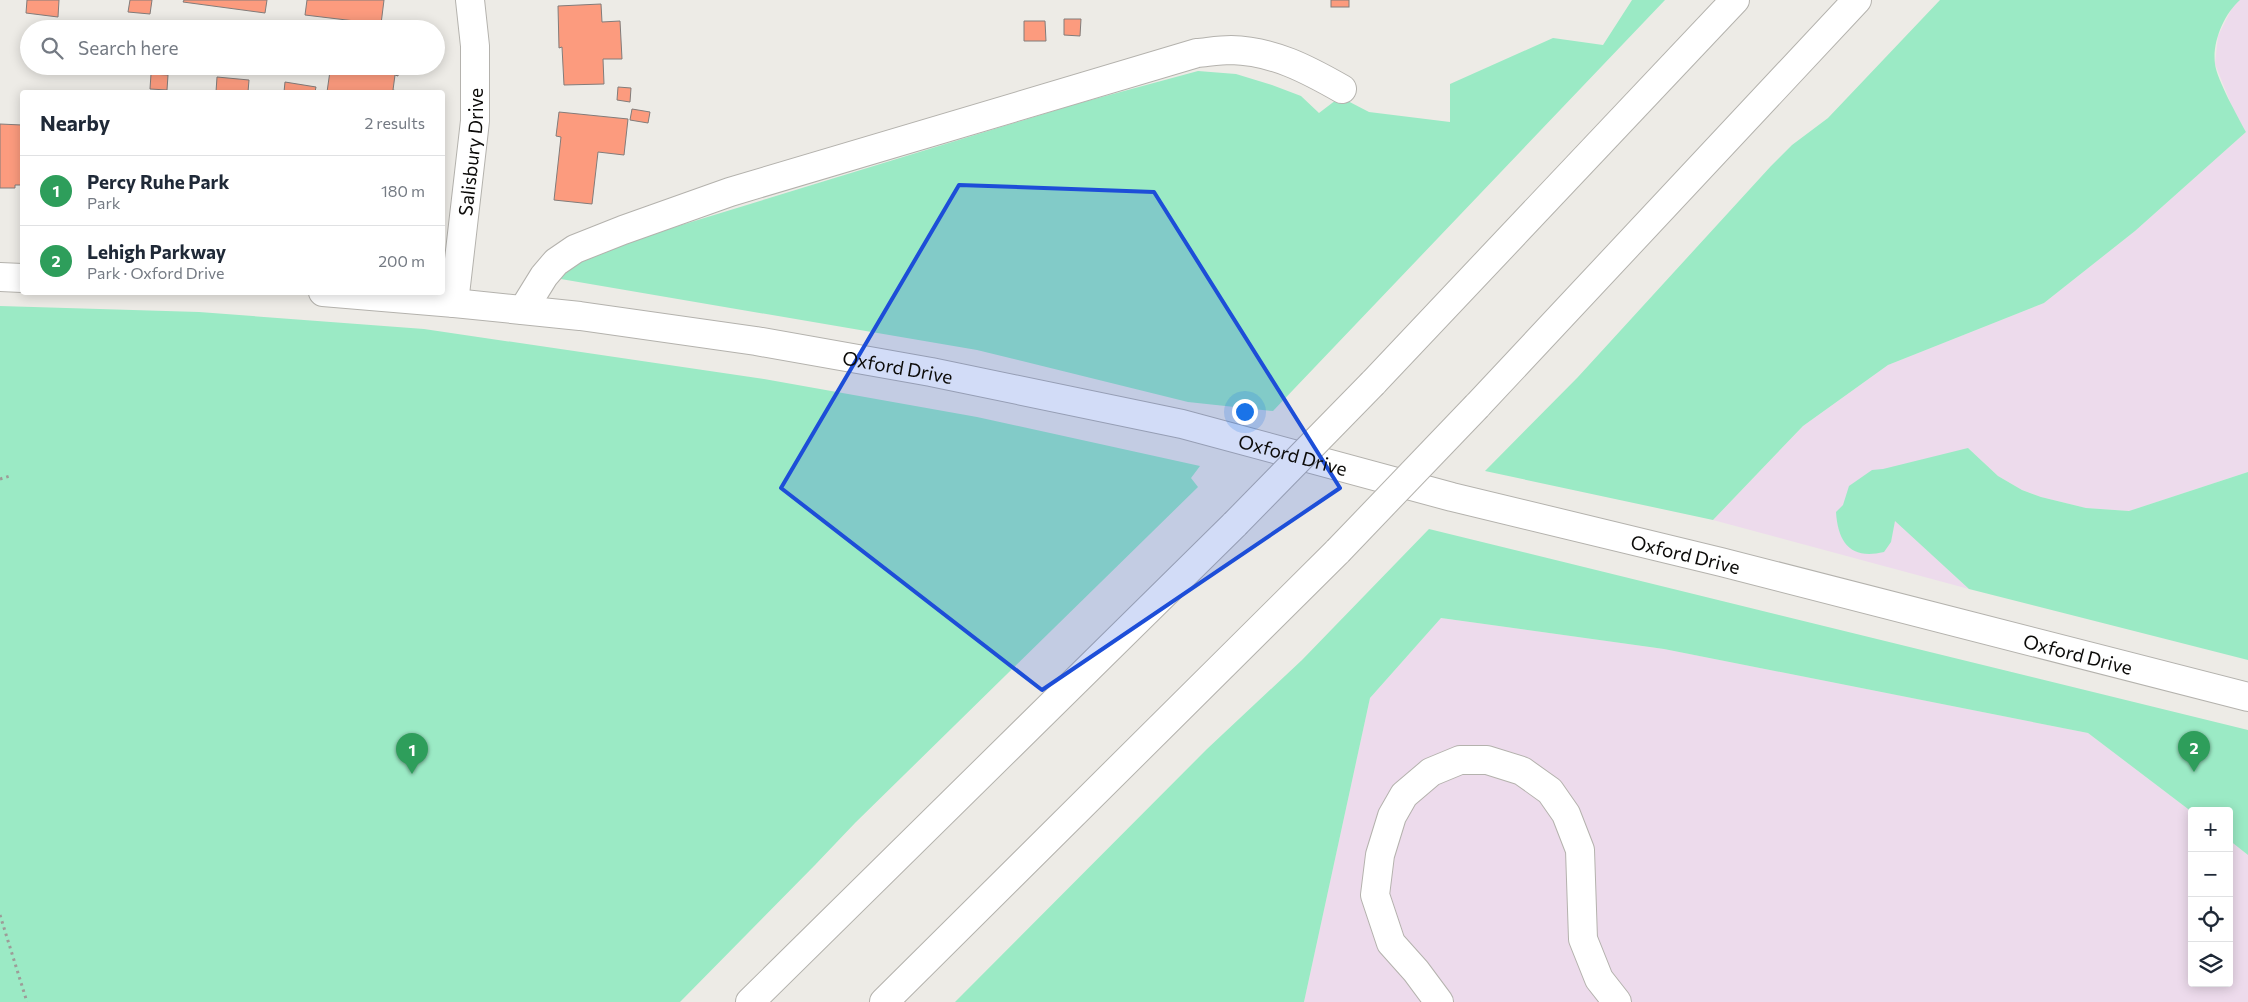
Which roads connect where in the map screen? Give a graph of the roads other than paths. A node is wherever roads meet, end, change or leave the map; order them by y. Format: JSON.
{"nodes":[{"id":1,"x":470,"y":0,"type":"edge"},
{"id":2,"x":1735,"y":0,"type":"edge"},
{"id":3,"x":1857,"y":0,"type":"edge"},
{"id":4,"x":1342,"y":88,"type":"dead end"},
{"id":5,"x":0,"y":277,"type":"edge"},
{"id":6,"x":20,"y":278,"type":"edge"},
{"id":7,"x":359,"y":295,"type":"edge"},
{"id":8,"x":454,"y":303,"type":"junction"},
{"id":9,"x":523,"y":310,"type":"junction"},
{"id":10,"x":2248,"y":697,"type":"edge"},
{"id":11,"x":750,"y":1002,"type":"edge"},
{"id":12,"x":884,"y":1002,"type":"edge"},
{"id":13,"x":1439,"y":1002,"type":"edge"},
{"id":14,"x":1618,"y":1002,"type":"edge"}],
"edges":[{"from":1,"to":8,"type":"main road","name":"Salisbury Drive"},
{"from":2,"to":11,"type":"main road","bridge":true},
{"from":3,"to":12,"type":"main road","bridge":true},
{"from":4,"to":9,"type":"main road"},
{"from":5,"to":6,"type":"main road"},
{"from":7,"to":8,"type":"main road","name":"Oxford Drive"},
{"from":8,"to":9,"type":"main road","name":"Oxford Drive"},
{"from":9,"to":10,"type":"main road","name":"Oxford Drive"},
{"from":13,"to":14,"type":"main road"}]}
